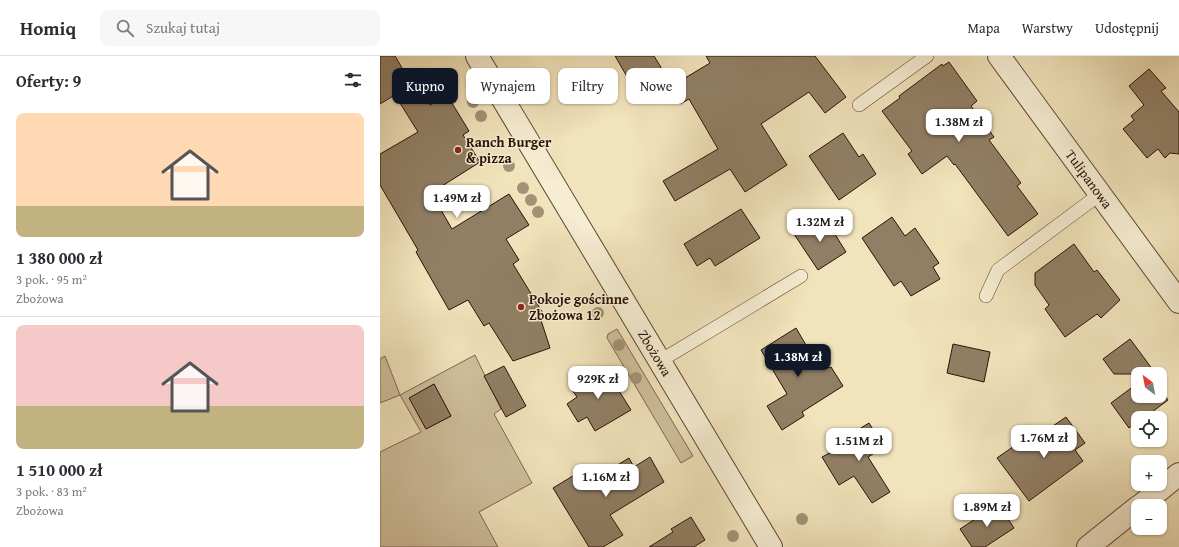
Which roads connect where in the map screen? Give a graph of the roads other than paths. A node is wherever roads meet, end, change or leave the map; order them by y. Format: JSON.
{"nodes":[{"id":1,"x":477,"y":56,"type":"edge"},
{"id":2,"x":927,"y":56,"type":"edge"},
{"id":3,"x":999,"y":56,"type":"edge"},
{"id":4,"x":860,"y":105,"type":"dead end"},
{"id":5,"x":1100,"y":194,"type":"junction"},
{"id":6,"x":801,"y":276,"type":"dead end"},
{"id":7,"x":986,"y":296,"type":"dead end"},
{"id":8,"x":1179,"y":302,"type":"edge"},
{"id":9,"x":660,"y":361,"type":"junction"},
{"id":10,"x":1179,"y":474,"type":"edge"},
{"id":11,"x":1149,"y":499,"type":"edge"},
{"id":12,"x":1131,"y":513,"type":"edge"},
{"id":13,"x":771,"y":547,"type":"edge"},
{"id":14,"x":1088,"y":547,"type":"edge"}],
"edges":[{"from":1,"to":9,"type":"street","name":"Zbożowa"},
{"from":2,"to":4,"type":"lane"},
{"from":3,"to":5,"type":"street","name":"Tulipanowa"},
{"from":5,"to":7,"type":"lane"},
{"from":5,"to":8,"type":"street","name":"Tulipanowa"},
{"from":6,"to":9,"type":"lane"},
{"from":9,"to":13,"type":"street","name":"Zbożowa"},
{"from":10,"to":11,"type":"street"},
{"from":12,"to":14,"type":"street"}]}
